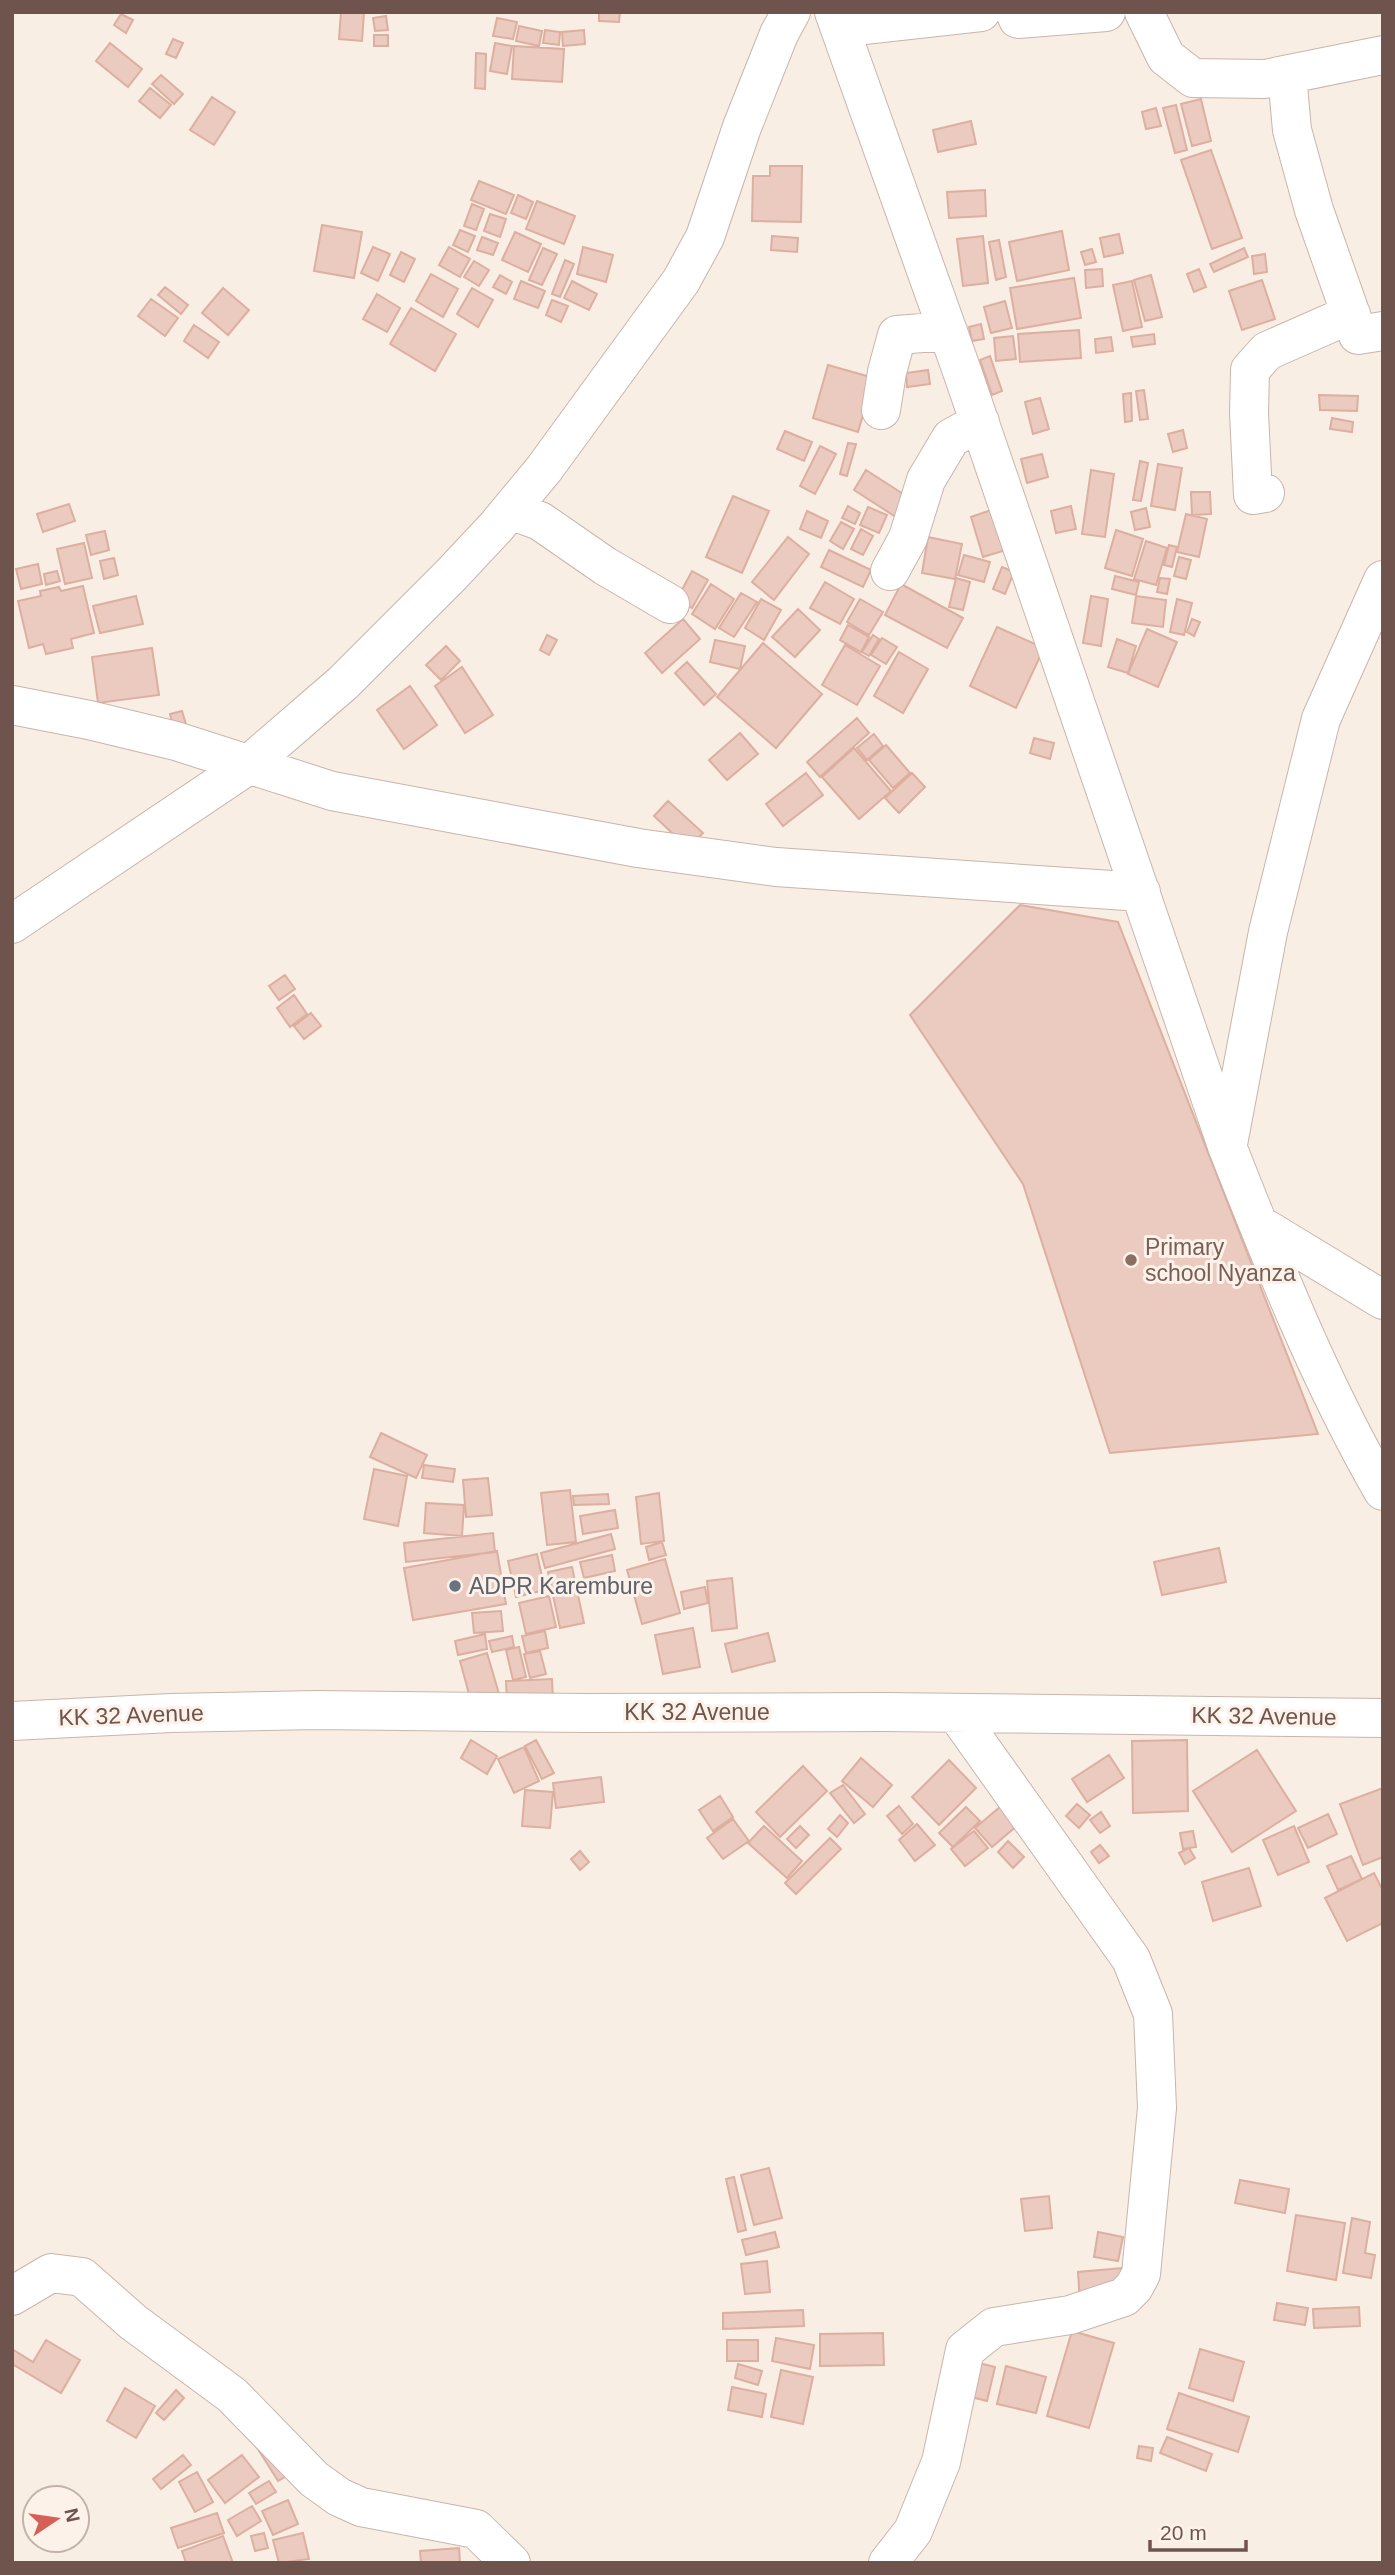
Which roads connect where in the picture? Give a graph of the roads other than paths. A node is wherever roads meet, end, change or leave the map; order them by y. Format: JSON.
{"nodes":[{"id":1,"x":791,"y":12,"type":"edge"},
{"id":2,"x":981,"y":12,"type":"edge"},
{"id":3,"x":1015,"y":12,"type":"edge"},
{"id":4,"x":1106,"y":12,"type":"edge"},
{"id":5,"x":1144,"y":12,"type":"edge"},
{"id":6,"x":849,"y":19,"type":"edge"},
{"id":7,"x":1383,"y":55,"type":"edge"},
{"id":8,"x":1287,"y":75,"type":"junction"},
{"id":9,"x":1367,"y":322,"type":"edge"},
{"id":10,"x":948,"y":331,"type":"junction"},
{"id":11,"x":881,"y":410,"type":"dead end"},
{"id":12,"x":980,"y":422,"type":"junction"},
{"id":13,"x":1265,"y":493,"type":"dead end"},
{"id":14,"x":510,"y":510,"type":"junction"},
{"id":15,"x":890,"y":570,"type":"dead end"},
{"id":16,"x":1383,"y":580,"type":"edge"},
{"id":17,"x":670,"y":604,"type":"dead end"},
{"id":18,"x":12,"y":705,"type":"edge"},
{"id":19,"x":247,"y":766,"type":"junction"},
{"id":20,"x":1141,"y":892,"type":"junction"},
{"id":21,"x":12,"y":924,"type":"edge"},
{"id":22,"x":1227,"y":1146,"type":"junction"},
{"id":23,"x":1258,"y":1224,"type":"junction"},
{"id":24,"x":1383,"y":1300,"type":"edge"},
{"id":25,"x":1383,"y":1491,"type":"edge"},
{"id":26,"x":956,"y":1713,"type":"junction"},
{"id":27,"x":1383,"y":1718,"type":"edge"},
{"id":28,"x":12,"y":1721,"type":"edge"},
{"id":29,"x":12,"y":2296,"type":"edge"},
{"id":30,"x":511,"y":2563,"type":"edge"},
{"id":31,"x":888,"y":2563,"type":"edge"}],
"edges":[{"from":1,"to":14,"type":"street"},
{"from":2,"to":6,"type":"street"},
{"from":3,"to":4,"type":"street"},
{"from":5,"to":8,"type":"street"},
{"from":6,"to":10,"type":"street"},
{"from":7,"to":8,"type":"street"},
{"from":8,"to":9,"type":"street"},
{"from":9,"to":13,"type":"street"},
{"from":10,"to":11,"type":"street"},
{"from":10,"to":12,"type":"street"},
{"from":12,"to":15,"type":"street"},
{"from":12,"to":20,"type":"street"},
{"from":14,"to":17,"type":"street"},
{"from":14,"to":19,"type":"street"},
{"from":16,"to":22,"type":"street"},
{"from":18,"to":19,"type":"street"},
{"from":19,"to":20,"type":"street"},
{"from":19,"to":21,"type":"street"},
{"from":20,"to":22,"type":"street"},
{"from":22,"to":23,"type":"street"},
{"from":23,"to":24,"type":"street"},
{"from":23,"to":25,"type":"street"},
{"from":26,"to":27,"type":"street","name":"KK 32 Avenue"},
{"from":26,"to":28,"type":"street","name":"KK 32 Avenue"},
{"from":26,"to":31,"type":"street"},
{"from":29,"to":30,"type":"street"}]}
